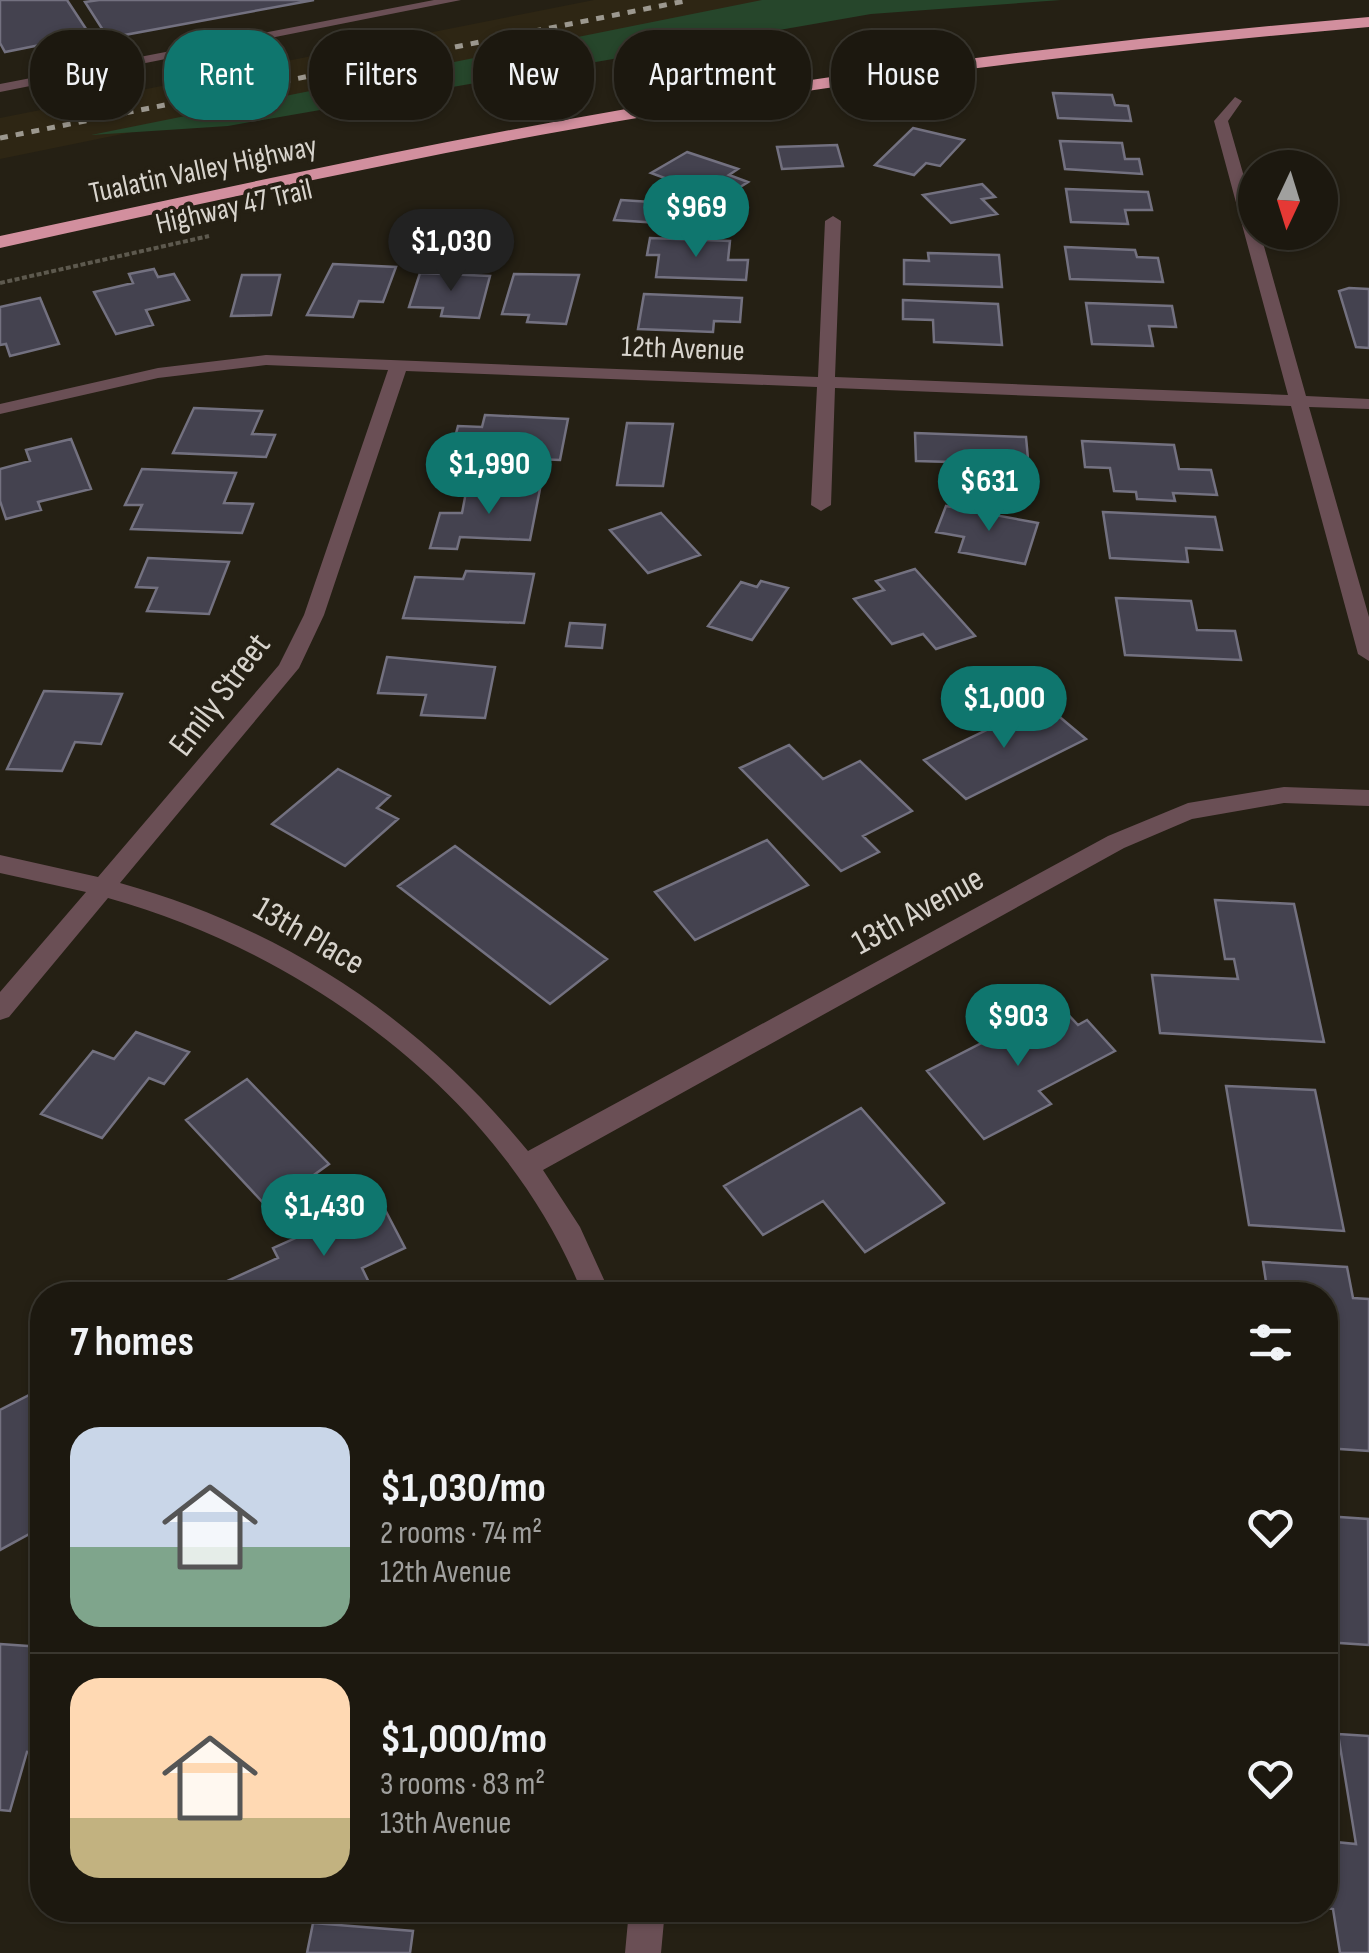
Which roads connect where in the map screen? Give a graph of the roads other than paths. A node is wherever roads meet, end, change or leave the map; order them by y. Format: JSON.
{"nodes":[{"id":1,"x":454,"y":0,"type":"edge"},
{"id":2,"x":412,"y":4,"type":"edge"},
{"id":3,"x":1369,"y":22,"type":"edge"},
{"id":4,"x":0,"y":88,"type":"edge"},
{"id":5,"x":1234,"y":101,"type":"dead end"},
{"id":6,"x":833,"y":221,"type":"dead end"},
{"id":7,"x":0,"y":242,"type":"edge"},
{"id":8,"x":400,"y":365,"type":"junction"},
{"id":9,"x":827,"y":383,"type":"junction"},
{"id":10,"x":1298,"y":401,"type":"junction"},
{"id":11,"x":1369,"y":404,"type":"edge"},
{"id":12,"x":0,"y":410,"type":"edge"},
{"id":13,"x":822,"y":505,"type":"dead end"},
{"id":14,"x":1369,"y":654,"type":"edge"},
{"id":15,"x":1369,"y":798,"type":"edge"},
{"id":16,"x":0,"y":864,"type":"edge"},
{"id":17,"x":105,"y":886,"type":"junction"},
{"id":18,"x":0,"y":1010,"type":"edge"},
{"id":19,"x":525,"y":1166,"type":"junction"},
{"id":20,"x":591,"y":1282,"type":"edge"},
{"id":21,"x":646,"y":1922,"type":"edge"},
{"id":22,"x":644,"y":1953,"type":"edge"}],
"edges":[{"from":1,"to":2,"type":"street"},
{"from":2,"to":4,"type":"street"},
{"from":3,"to":7,"type":"highway","name":"Tualatin Valley Highway"},
{"from":5,"to":10,"type":"street"},
{"from":6,"to":9,"type":"street"},
{"from":8,"to":9,"type":"street","name":"12th Avenue"},
{"from":8,"to":12,"type":"street","name":"12th Avenue"},
{"from":8,"to":17,"type":"street","name":"Emily Street"},
{"from":9,"to":10,"type":"street","name":"12th Avenue"},
{"from":9,"to":13,"type":"street"},
{"from":10,"to":11,"type":"street","name":"12th Avenue"},
{"from":10,"to":14,"type":"street"},
{"from":15,"to":19,"type":"street","name":"13th Avenue"},
{"from":16,"to":17,"type":"street","name":"13th Place"},
{"from":17,"to":18,"type":"street","name":"Emily Street"},
{"from":17,"to":19,"type":"street","name":"13th Place"},
{"from":19,"to":20,"type":"street","name":"13th Place"},
{"from":21,"to":22,"type":"street"}]}
